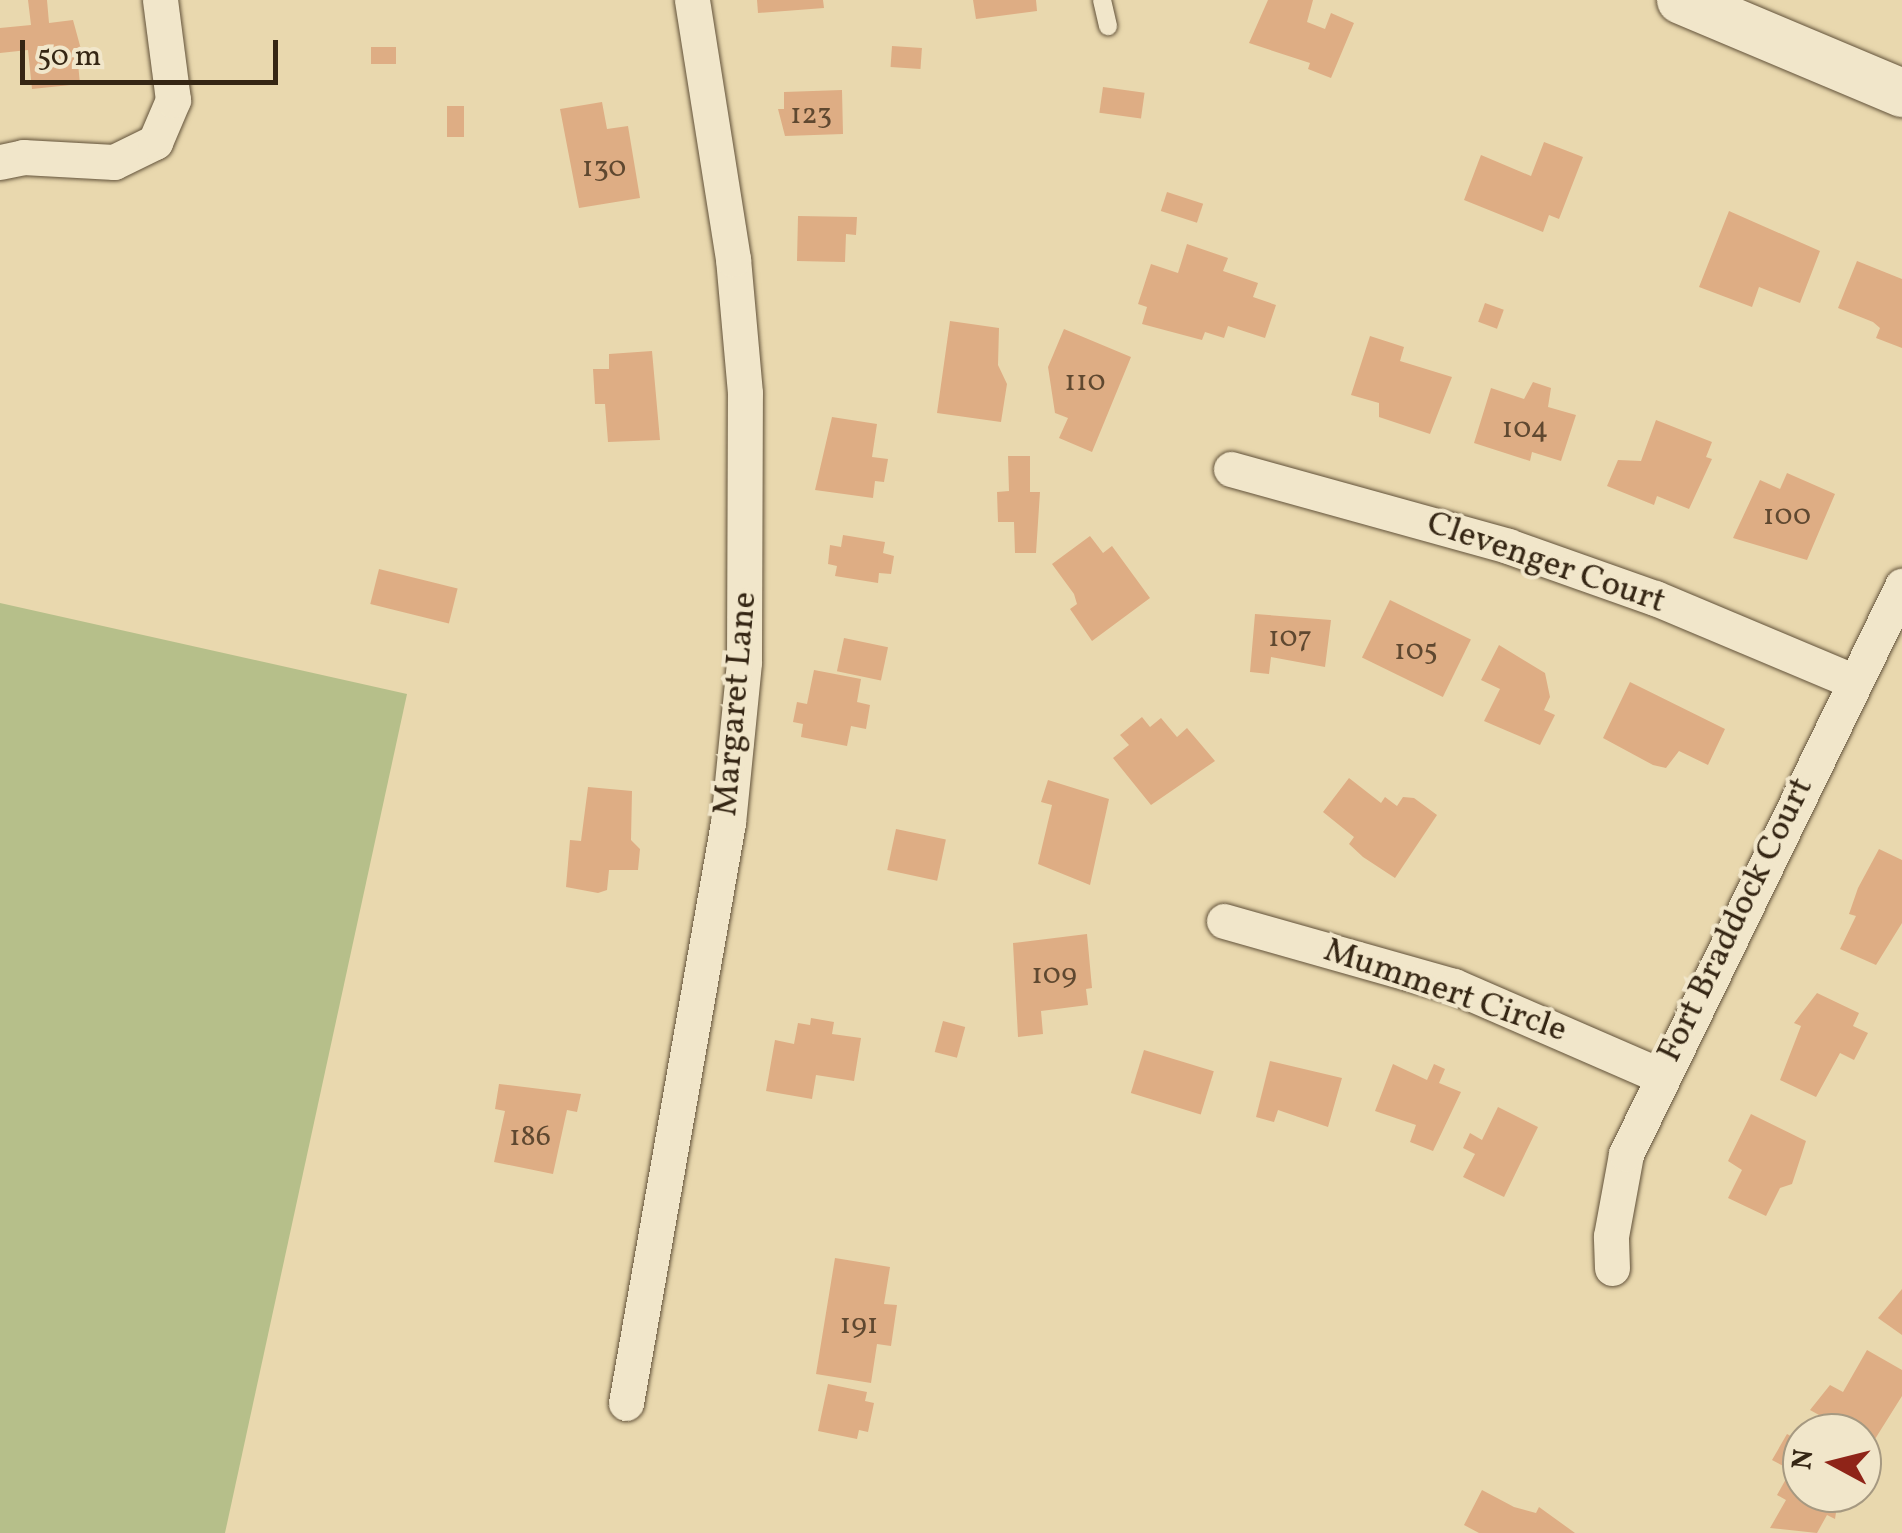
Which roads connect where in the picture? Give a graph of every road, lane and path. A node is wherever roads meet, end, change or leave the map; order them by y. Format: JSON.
{"nodes":[{"id":1,"x":160,"y":0,"type":"edge"},
{"id":2,"x":692,"y":0,"type":"edge"},
{"id":3,"x":1102,"y":0,"type":"edge"},
{"id":4,"x":1681,"y":0,"type":"edge"},
{"id":5,"x":1108,"y":26,"type":"dead end"},
{"id":6,"x":1902,"y":94,"type":"edge"},
{"id":7,"x":0,"y":162,"type":"edge"},
{"id":8,"x":1231,"y":469,"type":"dead end"},
{"id":9,"x":1902,"y":586,"type":"edge"},
{"id":10,"x":1852,"y":681,"type":"junction"},
{"id":11,"x":1224,"y":921,"type":"dead end"},
{"id":12,"x":1661,"y":1076,"type":"junction"},
{"id":13,"x":1612,"y":1268,"type":"dead end"},
{"id":14,"x":626,"y":1403,"type":"dead end"}],
"edges":[{"from":1,"to":7,"type":"street"},
{"from":2,"to":14,"type":"street","name":"Margaret Lane"},
{"from":3,"to":5,"type":"lane"},
{"from":4,"to":6,"type":"main road"},
{"from":8,"to":10,"type":"street","name":"Clevenger Court"},
{"from":9,"to":10,"type":"street","name":"Fort Braddock Court"},
{"from":10,"to":12,"type":"street","name":"Fort Braddock Court"},
{"from":11,"to":12,"type":"street","name":"Mummert Circle"},
{"from":12,"to":13,"type":"street","name":"Fort Braddock Court"}]}
